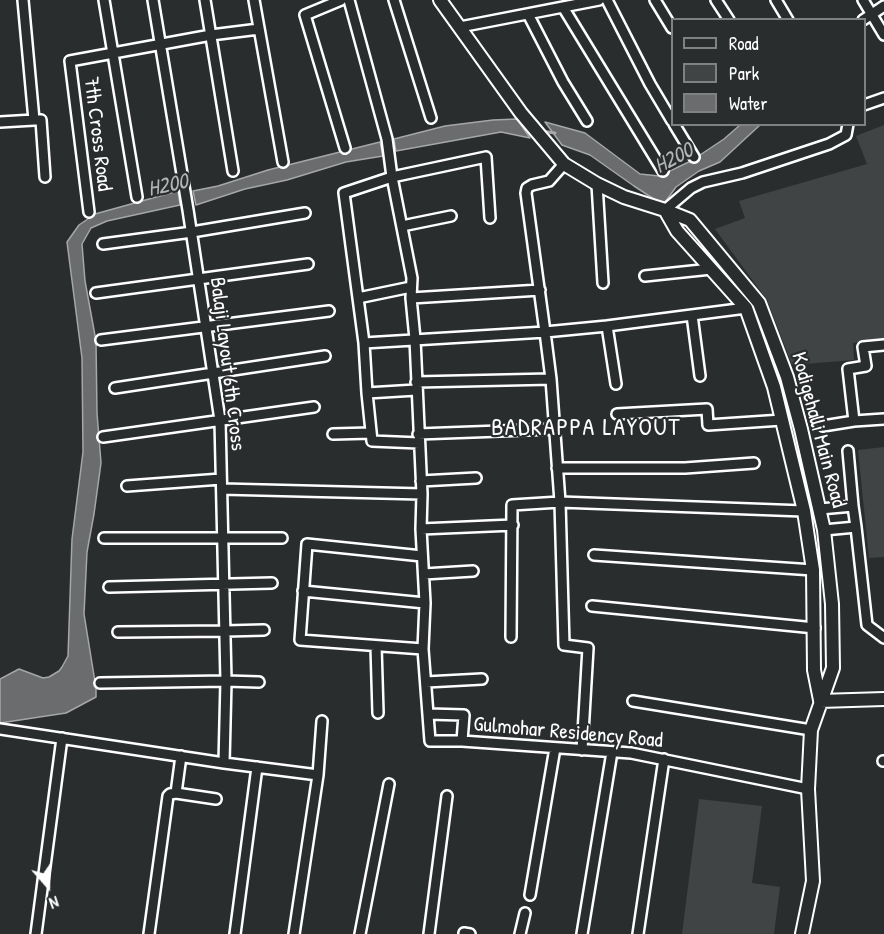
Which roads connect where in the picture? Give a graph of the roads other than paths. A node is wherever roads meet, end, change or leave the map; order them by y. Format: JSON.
{"nodes":[{"id":1,"x":23,"y":0,"type":"edge"},
{"id":2,"x":104,"y":0,"type":"edge"},
{"id":3,"x":153,"y":0,"type":"edge"},
{"id":4,"x":205,"y":0,"type":"edge"},
{"id":5,"x":254,"y":0,"type":"edge"},
{"id":6,"x":314,"y":0,"type":"edge"},
{"id":7,"x":341,"y":0,"type":"edge"},
{"id":8,"x":349,"y":0,"type":"edge"},
{"id":9,"x":394,"y":0,"type":"edge"},
{"id":10,"x":440,"y":0,"type":"edge"},
{"id":11,"x":599,"y":0,"type":"edge"},
{"id":12,"x":607,"y":0,"type":"edge"},
{"id":13,"x":655,"y":0,"type":"edge"},
{"id":14,"x":716,"y":0,"type":"edge"},
{"id":15,"x":776,"y":0,"type":"edge"},
{"id":16,"x":863,"y":0,"type":"edge"},
{"id":17,"x":575,"y":2,"type":"edge"},
{"id":18,"x":884,"y":6,"type":"edge"},
{"id":19,"x":563,"y":7,"type":"junction"},
{"id":20,"x":318,"y":10,"type":"junction"},
{"id":21,"x":528,"y":14,"type":"junction"},
{"id":22,"x":867,"y":17,"type":"edge"},
{"id":23,"x":728,"y":18,"type":"edge"},
{"id":24,"x":787,"y":18,"type":"edge"},
{"id":25,"x":671,"y":26,"type":"edge"},
{"id":26,"x":460,"y":27,"type":"junction"},
{"id":27,"x":259,"y":28,"type":"junction"},
{"id":28,"x":884,"y":34,"type":"edge"},
{"id":29,"x":211,"y":35,"type":"junction"},
{"id":30,"x":161,"y":44,"type":"junction"},
{"id":31,"x":113,"y":54,"type":"junction"},
{"id":32,"x":884,"y":98,"type":"edge"},
{"id":33,"x":866,"y":104,"type":"edge"},
{"id":34,"x":431,"y":118,"type":"dead end"},
{"id":35,"x":34,"y":120,"type":"junction"},
{"id":36,"x":671,"y":120,"type":"edge"},
{"id":37,"x":587,"y":121,"type":"dead end"},
{"id":38,"x":0,"y":122,"type":"edge"},
{"id":39,"x":675,"y":126,"type":"edge"},
{"id":40,"x":848,"y":126,"type":"edge"},
{"id":41,"x":345,"y":148,"type":"dead end"},
{"id":42,"x":694,"y":157,"type":"dead end"},
{"id":43,"x":562,"y":161,"type":"junction"},
{"id":44,"x":283,"y":162,"type":"dead end"},
{"id":45,"x":233,"y":171,"type":"dead end"},
{"id":46,"x":663,"y":171,"type":"dead end"},
{"id":47,"x":45,"y":177,"type":"dead end"},
{"id":48,"x":392,"y":177,"type":"junction"},
{"id":49,"x":597,"y":184,"type":"junction"},
{"id":50,"x":137,"y":197,"type":"dead end"},
{"id":51,"x":665,"y":210,"type":"junction"},
{"id":52,"x":89,"y":212,"type":"dead end"},
{"id":53,"x":305,"y":213,"type":"dead end"},
{"id":54,"x":452,"y":216,"type":"dead end"},
{"id":55,"x":490,"y":218,"type":"dead end"},
{"id":56,"x":402,"y":226,"type":"junction"},
{"id":57,"x":192,"y":232,"type":"junction"},
{"id":58,"x":103,"y":244,"type":"dead end"},
{"id":59,"x":308,"y":264,"type":"dead end"},
{"id":60,"x":711,"y":269,"type":"junction"},
{"id":61,"x":645,"y":276,"type":"dead end"},
{"id":62,"x":198,"y":278,"type":"junction"},
{"id":63,"x":603,"y":283,"type":"dead end"},
{"id":64,"x":411,"y":287,"type":"junction"},
{"id":65,"x":540,"y":291,"type":"junction"},
{"id":66,"x":96,"y":293,"type":"dead end"},
{"id":67,"x":358,"y":298,"type":"junction"},
{"id":68,"x":411,"y":298,"type":"junction"},
{"id":69,"x":746,"y":308,"type":"junction"},
{"id":70,"x":329,"y":311,"type":"dead end"},
{"id":71,"x":692,"y":315,"type":"junction"},
{"id":72,"x":607,"y":326,"type":"junction"},
{"id":73,"x":206,"y":327,"type":"junction"},
{"id":74,"x":545,"y":332,"type":"junction"},
{"id":75,"x":415,"y":339,"type":"junction"},
{"id":76,"x":101,"y":340,"type":"dead end"},
{"id":77,"x":364,"y":343,"type":"junction"},
{"id":78,"x":884,"y":345,"type":"edge"},
{"id":79,"x":325,"y":356,"type":"dead end"},
{"id":80,"x":212,"y":374,"type":"junction"},
{"id":81,"x":700,"y":376,"type":"dead end"},
{"id":82,"x":550,"y":379,"type":"junction"},
{"id":83,"x":616,"y":384,"type":"dead end"},
{"id":84,"x":416,"y":386,"type":"junction"},
{"id":85,"x":115,"y":388,"type":"dead end"},
{"id":86,"x":367,"y":393,"type":"junction"},
{"id":87,"x":794,"y":404,"type":"junction"},
{"id":88,"x":314,"y":407,"type":"dead end"},
{"id":89,"x":779,"y":407,"type":"junction"},
{"id":90,"x":616,"y":414,"type":"dead end"},
{"id":91,"x":884,"y":419,"type":"edge"},
{"id":92,"x":220,"y":420,"type":"junction"},
{"id":93,"x":782,"y":420,"type":"junction"},
{"id":94,"x":854,"y":421,"type":"junction"},
{"id":95,"x":823,"y":426,"type":"dead end"},
{"id":96,"x":554,"y":429,"type":"junction"},
{"id":97,"x":371,"y":433,"type":"junction"},
{"id":98,"x":333,"y":434,"type":"dead end"},
{"id":99,"x":103,"y":437,"type":"dead end"},
{"id":100,"x":419,"y":439,"type":"junction"},
{"id":101,"x":848,"y":451,"type":"dead end"},
{"id":102,"x":754,"y":463,"type":"dead end"},
{"id":103,"x":557,"y":468,"type":"junction"},
{"id":104,"x":476,"y":478,"type":"dead end"},
{"id":105,"x":221,"y":479,"type":"junction"},
{"id":106,"x":421,"y":480,"type":"junction"},
{"id":107,"x":127,"y":486,"type":"dead end"},
{"id":108,"x":222,"y":489,"type":"junction"},
{"id":109,"x":422,"y":494,"type":"junction"},
{"id":110,"x":560,"y":502,"type":"junction"},
{"id":111,"x":853,"y":506,"type":"junction"},
{"id":112,"x":820,"y":509,"type":"junction"},
{"id":113,"x":804,"y":511,"type":"junction"},
{"id":114,"x":513,"y":525,"type":"junction"},
{"id":115,"x":856,"y":527,"type":"junction"},
{"id":116,"x":421,"y":529,"type":"junction"},
{"id":117,"x":824,"y":531,"type":"junction"},
{"id":118,"x":104,"y":538,"type":"dead end"},
{"id":119,"x":223,"y":538,"type":"junction"},
{"id":120,"x":282,"y":538,"type":"dead end"},
{"id":121,"x":594,"y":555,"type":"dead end"},
{"id":122,"x":422,"y":556,"type":"junction"},
{"id":123,"x":813,"y":570,"type":"junction"},
{"id":124,"x":473,"y":571,"type":"dead end"},
{"id":125,"x":423,"y":574,"type":"junction"},
{"id":126,"x":272,"y":583,"type":"dead end"},
{"id":127,"x":224,"y":584,"type":"junction"},
{"id":128,"x":109,"y":587,"type":"dead end"},
{"id":129,"x":303,"y":591,"type":"junction"},
{"id":130,"x":425,"y":603,"type":"junction"},
{"id":131,"x":592,"y":606,"type":"dead end"},
{"id":132,"x":814,"y":628,"type":"junction"},
{"id":133,"x":264,"y":630,"type":"dead end"},
{"id":134,"x":118,"y":632,"type":"dead end"},
{"id":135,"x":225,"y":632,"type":"junction"},
{"id":136,"x":511,"y":638,"type":"dead end"},
{"id":137,"x":884,"y":638,"type":"edge"},
{"id":138,"x":376,"y":646,"type":"junction"},
{"id":139,"x":423,"y":649,"type":"junction"},
{"id":140,"x":482,"y":679,"type":"dead end"},
{"id":141,"x":226,"y":681,"type":"junction"},
{"id":142,"x":259,"y":682,"type":"dead end"},
{"id":143,"x":426,"y":682,"type":"junction"},
{"id":144,"x":100,"y":683,"type":"dead end"},
{"id":145,"x":884,"y":699,"type":"edge"},
{"id":146,"x":633,"y":701,"type":"dead end"},
{"id":147,"x":820,"y":701,"type":"junction"},
{"id":148,"x":378,"y":713,"type":"dead end"},
{"id":149,"x":428,"y":714,"type":"junction"},
{"id":150,"x":322,"y":722,"type":"dead end"},
{"id":151,"x":0,"y":729,"type":"edge"},
{"id":152,"x":811,"y":730,"type":"junction"},
{"id":153,"x":62,"y":738,"type":"junction"},
{"id":154,"x":462,"y":741,"type":"junction"},
{"id":155,"x":555,"y":748,"type":"junction"},
{"id":156,"x":582,"y":750,"type":"junction"},
{"id":157,"x":612,"y":752,"type":"junction"},
{"id":158,"x":181,"y":756,"type":"junction"},
{"id":159,"x":664,"y":759,"type":"junction"},
{"id":160,"x":224,"y":763,"type":"junction"},
{"id":161,"x":257,"y":767,"type":"junction"},
{"id":162,"x":318,"y":775,"type":"junction"},
{"id":163,"x":388,"y":784,"type":"dead end"},
{"id":164,"x":808,"y":789,"type":"junction"},
{"id":165,"x":176,"y":793,"type":"junction"},
{"id":166,"x":447,"y":796,"type":"dead end"},
{"id":167,"x":216,"y":799,"type":"dead end"},
{"id":168,"x":530,"y":895,"type":"dead end"},
{"id":169,"x":525,"y":914,"type":"dead end"},
{"id":170,"x":36,"y":934,"type":"edge"},
{"id":171,"x":149,"y":934,"type":"edge"},
{"id":172,"x":235,"y":934,"type":"edge"},
{"id":173,"x":294,"y":934,"type":"edge"},
{"id":174,"x":360,"y":934,"type":"edge"},
{"id":175,"x":429,"y":934,"type":"edge"},
{"id":176,"x":520,"y":934,"type":"edge"},
{"id":177,"x":583,"y":934,"type":"edge"},
{"id":178,"x":638,"y":934,"type":"edge"},
{"id":179,"x":802,"y":934,"type":"edge"}],
"edges":[{"from":1,"to":35,"type":"street"},
{"from":2,"to":31,"type":"street"},
{"from":3,"to":30,"type":"street","name":"Balaji Layout 6th Cross"},
{"from":4,"to":29,"type":"street"},
{"from":5,"to":27,"type":"street"},
{"from":6,"to":20,"type":"street"},
{"from":7,"to":20,"type":"street"},
{"from":8,"to":48,"type":"street"},
{"from":9,"to":34,"type":"street"},
{"from":10,"to":26,"type":"street","name":"Kodigehalli Main Road"},
{"from":11,"to":17,"type":"street"},
{"from":12,"to":36,"type":"street"},
{"from":13,"to":25,"type":"street"},
{"from":14,"to":23,"type":"street"},
{"from":15,"to":24,"type":"street"},
{"from":16,"to":22,"type":"street"},
{"from":17,"to":19,"type":"street"},
{"from":18,"to":22,"type":"street"},
{"from":19,"to":21,"type":"street"},
{"from":19,"to":46,"type":"street"},
{"from":20,"to":41,"type":"street"},
{"from":21,"to":26,"type":"street"},
{"from":21,"to":37,"type":"street"},
{"from":22,"to":28,"type":"street"},
{"from":26,"to":43,"type":"street","name":"Kodigehalli Main Road"},
{"from":27,"to":29,"type":"street"},
{"from":27,"to":44,"type":"street"},
{"from":29,"to":30,"type":"street"},
{"from":29,"to":45,"type":"street"},
{"from":30,"to":31,"type":"street"},
{"from":30,"to":57,"type":"street","name":"Balaji Layout 6th Cross"},
{"from":31,"to":50,"type":"street"},
{"from":31,"to":52,"type":"street","name":"7th Cross Road"},
{"from":32,"to":33,"type":"street"},
{"from":35,"to":38,"type":"street"},
{"from":35,"to":47,"type":"street"},
{"from":39,"to":42,"type":"street"},
{"from":40,"to":51,"type":"street"},
{"from":43,"to":49,"type":"street","name":"Kodigehalli Main Road"},
{"from":43,"to":65,"type":"street"},
{"from":48,"to":55,"type":"street"},
{"from":48,"to":56,"type":"street"},
{"from":48,"to":67,"type":"street"},
{"from":49,"to":51,"type":"street","name":"Kodigehalli Main Road"},
{"from":49,"to":63,"type":"street"},
{"from":51,"to":60,"type":"street","name":"Kodigehalli Main Road"},
{"from":51,"to":87,"type":"street","name":"Kodigehalli Main Road"},
{"from":53,"to":57,"type":"street"},
{"from":54,"to":56,"type":"street"},
{"from":56,"to":64,"type":"street"},
{"from":57,"to":58,"type":"street"},
{"from":57,"to":62,"type":"street","name":"Balaji Layout 6th Cross"},
{"from":59,"to":62,"type":"street"},
{"from":60,"to":61,"type":"street"},
{"from":60,"to":69,"type":"street","name":"Kodigehalli Main Road"},
{"from":62,"to":66,"type":"street"},
{"from":62,"to":73,"type":"street","name":"Balaji Layout 6th Cross"},
{"from":64,"to":67,"type":"street"},
{"from":64,"to":68,"type":"street"},
{"from":65,"to":68,"type":"street"},
{"from":65,"to":74,"type":"street"},
{"from":67,"to":77,"type":"street"},
{"from":68,"to":75,"type":"street"},
{"from":69,"to":71,"type":"street"},
{"from":69,"to":89,"type":"street","name":"Kodigehalli Main Road"},
{"from":70,"to":73,"type":"street"},
{"from":71,"to":72,"type":"street"},
{"from":71,"to":81,"type":"street"},
{"from":72,"to":74,"type":"street"},
{"from":72,"to":83,"type":"street"},
{"from":73,"to":76,"type":"street"},
{"from":73,"to":80,"type":"street","name":"Balaji Layout 6th Cross"},
{"from":74,"to":75,"type":"street"},
{"from":74,"to":82,"type":"street"},
{"from":75,"to":77,"type":"street"},
{"from":75,"to":84,"type":"street"},
{"from":77,"to":86,"type":"street"},
{"from":78,"to":94,"type":"street"},
{"from":79,"to":80,"type":"street"},
{"from":80,"to":85,"type":"street"},
{"from":80,"to":92,"type":"street","name":"Balaji Layout 6th Cross"},
{"from":82,"to":84,"type":"street"},
{"from":82,"to":96,"type":"street"},
{"from":84,"to":86,"type":"street"},
{"from":84,"to":100,"type":"street"},
{"from":86,"to":97,"type":"street"},
{"from":87,"to":89,"type":"street"},
{"from":87,"to":112,"type":"street","name":"Kodigehalli Main Road"},
{"from":88,"to":92,"type":"street"},
{"from":89,"to":93,"type":"street","name":"Kodigehalli Main Road"},
{"from":90,"to":93,"type":"street"},
{"from":91,"to":94,"type":"street"},
{"from":92,"to":99,"type":"street"},
{"from":92,"to":105,"type":"street","name":"Balaji Layout 6th Cross"},
{"from":93,"to":113,"type":"street","name":"Kodigehalli Main Road"},
{"from":94,"to":95,"type":"street"},
{"from":96,"to":100,"type":"street"},
{"from":96,"to":103,"type":"street"},
{"from":97,"to":98,"type":"street"},
{"from":97,"to":100,"type":"street"},
{"from":100,"to":106,"type":"street"},
{"from":101,"to":111,"type":"street"},
{"from":102,"to":103,"type":"street"},
{"from":103,"to":110,"type":"street"},
{"from":104,"to":106,"type":"street"},
{"from":105,"to":107,"type":"street"},
{"from":105,"to":108,"type":"street","name":"Balaji Layout 6th Cross"},
{"from":106,"to":109,"type":"street"},
{"from":108,"to":109,"type":"street"},
{"from":108,"to":119,"type":"street","name":"Balaji Layout 6th Cross"},
{"from":109,"to":116,"type":"street"},
{"from":110,"to":113,"type":"street"},
{"from":110,"to":114,"type":"street"},
{"from":110,"to":156,"type":"street"},
{"from":111,"to":112,"type":"street"},
{"from":111,"to":115,"type":"street"},
{"from":112,"to":117,"type":"street","name":"Kodigehalli Main Road"},
{"from":113,"to":123,"type":"street","name":"Kodigehalli Main Road"},
{"from":114,"to":116,"type":"street"},
{"from":114,"to":136,"type":"street"},
{"from":115,"to":117,"type":"street"},
{"from":115,"to":137,"type":"street"},
{"from":116,"to":122,"type":"street"},
{"from":117,"to":147,"type":"street","name":"Kodigehalli Main Road"},
{"from":118,"to":119,"type":"street"},
{"from":119,"to":120,"type":"street"},
{"from":119,"to":127,"type":"street","name":"Balaji Layout 6th Cross"},
{"from":121,"to":123,"type":"street"},
{"from":122,"to":125,"type":"street"},
{"from":122,"to":129,"type":"street"},
{"from":123,"to":132,"type":"street","name":"Kodigehalli Main Road"},
{"from":124,"to":125,"type":"street"},
{"from":125,"to":130,"type":"street"},
{"from":126,"to":127,"type":"street"},
{"from":127,"to":128,"type":"street"},
{"from":127,"to":135,"type":"street","name":"Balaji Layout 6th Cross"},
{"from":129,"to":130,"type":"street"},
{"from":129,"to":138,"type":"street"},
{"from":130,"to":139,"type":"street"},
{"from":131,"to":132,"type":"street"},
{"from":132,"to":147,"type":"street","name":"Kodigehalli Main Road"},
{"from":133,"to":135,"type":"street"},
{"from":134,"to":135,"type":"street"},
{"from":135,"to":141,"type":"street","name":"Balaji Layout 6th Cross"},
{"from":138,"to":139,"type":"street"},
{"from":138,"to":148,"type":"street"},
{"from":139,"to":143,"type":"street"},
{"from":140,"to":143,"type":"street"},
{"from":141,"to":142,"type":"street"},
{"from":141,"to":144,"type":"street"},
{"from":141,"to":160,"type":"street","name":"Balaji Layout 6th Cross"},
{"from":143,"to":149,"type":"street"},
{"from":145,"to":147,"type":"street"},
{"from":146,"to":152,"type":"street"},
{"from":147,"to":152,"type":"street","name":"Kodigehalli Main Road"},
{"from":149,"to":154,"type":"street","name":"Gulmohar Residency Road"},
{"from":149,"to":154,"type":"street"},
{"from":150,"to":162,"type":"street"},
{"from":151,"to":153,"type":"street"},
{"from":152,"to":164,"type":"street","name":"Kodigehalli Main Road"},
{"from":153,"to":158,"type":"street"},
{"from":153,"to":170,"type":"street"},
{"from":154,"to":155,"type":"street","name":"Gulmohar Residency Road"},
{"from":155,"to":156,"type":"street","name":"Gulmohar Residency Road"},
{"from":155,"to":168,"type":"street"},
{"from":156,"to":157,"type":"street","name":"Gulmohar Residency Road"},
{"from":157,"to":159,"type":"street","name":"Gulmohar Residency Road"},
{"from":157,"to":177,"type":"street"},
{"from":158,"to":160,"type":"street"},
{"from":158,"to":165,"type":"street"},
{"from":159,"to":164,"type":"street","name":"Gulmohar Residency Road"},
{"from":159,"to":178,"type":"street"},
{"from":160,"to":161,"type":"street"},
{"from":161,"to":162,"type":"street"},
{"from":161,"to":172,"type":"street"},
{"from":162,"to":173,"type":"street"},
{"from":163,"to":174,"type":"street"},
{"from":164,"to":179,"type":"street","name":"Kodigehalli Main Road"},
{"from":165,"to":167,"type":"street"},
{"from":165,"to":171,"type":"street"},
{"from":166,"to":175,"type":"street"},
{"from":169,"to":176,"type":"street"}]}
